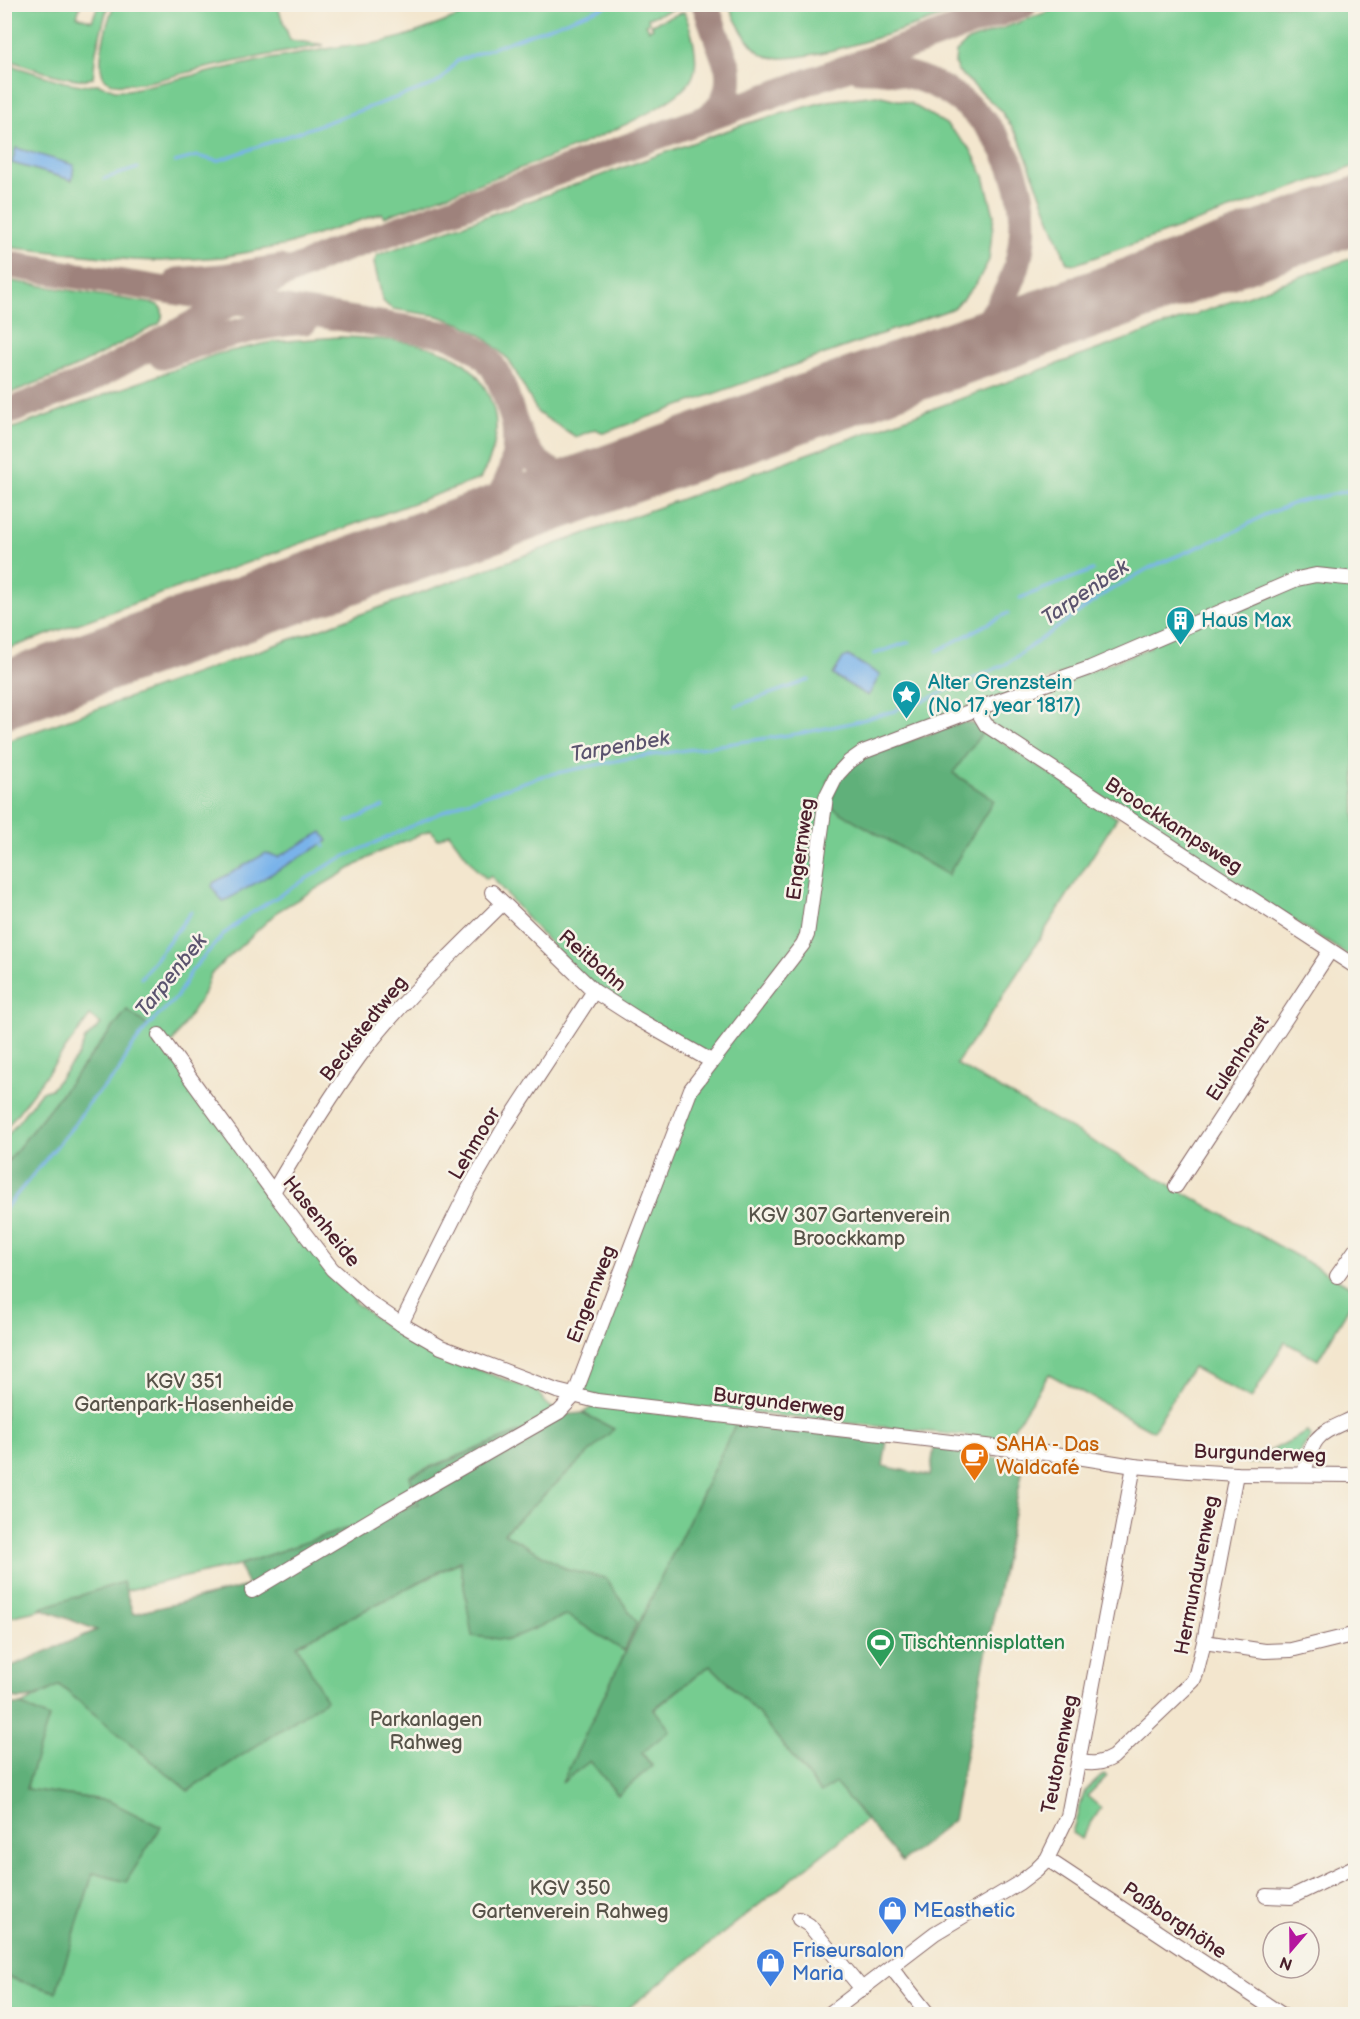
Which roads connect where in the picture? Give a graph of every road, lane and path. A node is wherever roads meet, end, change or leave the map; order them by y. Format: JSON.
{"nodes":[{"id":1,"x":1356,"y":579,"type":"edge"},
{"id":2,"x":977,"y":710,"type":"junction"},
{"id":3,"x":492,"y":892,"type":"dead end"},
{"id":4,"x":502,"y":903,"type":"junction"},
{"id":5,"x":1330,"y":951,"type":"junction"},
{"id":6,"x":1356,"y":967,"type":"edge"},
{"id":7,"x":594,"y":991,"type":"junction"},
{"id":8,"x":159,"y":1035,"type":"dead end"},
{"id":9,"x":711,"y":1061,"type":"junction"},
{"id":10,"x":1176,"y":1186,"type":"dead end"},
{"id":11,"x":273,"y":1192,"type":"junction"},
{"id":12,"x":1356,"y":1249,"type":"edge"},
{"id":13,"x":1337,"y":1276,"type":"dead end"},
{"id":14,"x":401,"y":1324,"type":"junction"},
{"id":15,"x":574,"y":1396,"type":"junction"},
{"id":16,"x":1356,"y":1417,"type":"edge"},
{"id":17,"x":1134,"y":1466,"type":"junction"},
{"id":18,"x":1236,"y":1474,"type":"junction"},
{"id":19,"x":1304,"y":1474,"type":"junction"},
{"id":20,"x":1356,"y":1475,"type":"edge"},
{"id":21,"x":252,"y":1591,"type":"dead end"},
{"id":22,"x":1356,"y":1634,"type":"edge"},
{"id":23,"x":1204,"y":1642,"type":"junction"},
{"id":24,"x":1079,"y":1762,"type":"junction"},
{"id":25,"x":1047,"y":1859,"type":"junction"},
{"id":26,"x":1356,"y":1866,"type":"edge"},
{"id":27,"x":1266,"y":1896,"type":"dead end"},
{"id":28,"x":798,"y":1919,"type":"dead end"},
{"id":29,"x":891,"y":1967,"type":"junction"},
{"id":30,"x":862,"y":1989,"type":"junction"},
{"id":31,"x":829,"y":2014,"type":"edge"},
{"id":32,"x":928,"y":2014,"type":"edge"},
{"id":33,"x":1281,"y":2014,"type":"edge"}],
"edges":[{"from":1,"to":2,"type":"street","name":"Engernweg"},
{"from":2,"to":5,"type":"street","name":"Broockkampsweg"},
{"from":2,"to":9,"type":"street","name":"Engernweg"},
{"from":3,"to":4,"type":"street","name":"Reitbahn"},
{"from":4,"to":7,"type":"street","name":"Reitbahn"},
{"from":4,"to":11,"type":"street","name":"Beckstedtweg"},
{"from":5,"to":6,"type":"street","name":"Broockkampsweg"},
{"from":5,"to":10,"type":"street","name":"Eulenhorst"},
{"from":7,"to":9,"type":"street","name":"Reitbahn"},
{"from":7,"to":14,"type":"street","name":"Lehmoor"},
{"from":8,"to":11,"type":"street","name":"Hasenheide"},
{"from":9,"to":15,"type":"street","name":"Engernweg"},
{"from":11,"to":14,"type":"street","name":"Hasenheide"},
{"from":12,"to":13,"type":"street"},
{"from":14,"to":15,"type":"street","name":"Hasenheide"},
{"from":15,"to":17,"type":"street","name":"Burgunderweg"},
{"from":15,"to":21,"type":"street"},
{"from":16,"to":19,"type":"street"},
{"from":17,"to":18,"type":"street","name":"Burgunderweg"},
{"from":17,"to":24,"type":"street","name":"Teutonenweg"},
{"from":18,"to":19,"type":"street","name":"Burgunderweg"},
{"from":18,"to":23,"type":"street","name":"Hermundurenweg"},
{"from":19,"to":20,"type":"street","name":"Burgunderweg"},
{"from":22,"to":23,"type":"street"},
{"from":23,"to":24,"type":"street","name":"Hermundurenweg"},
{"from":24,"to":25,"type":"street","name":"Teutonenweg"},
{"from":25,"to":29,"type":"street","name":"Teutonenweg"},
{"from":25,"to":33,"type":"street","name":"Paßborghöhe"},
{"from":26,"to":27,"type":"street"},
{"from":28,"to":30,"type":"street"},
{"from":29,"to":30,"type":"street","name":"Teutonenweg"},
{"from":29,"to":32,"type":"street"},
{"from":30,"to":31,"type":"street","name":"Teutonenweg"}]}
